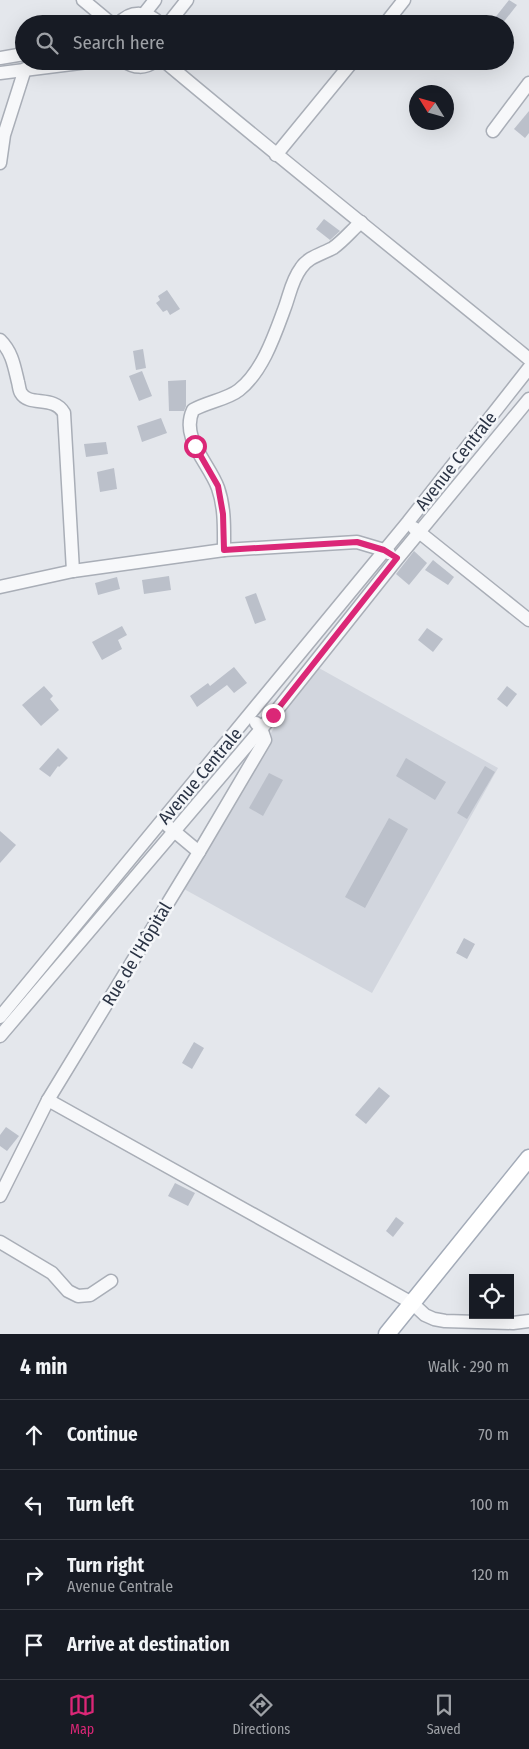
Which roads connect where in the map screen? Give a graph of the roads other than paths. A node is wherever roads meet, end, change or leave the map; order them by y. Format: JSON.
{"nodes":[{"id":1,"x":84,"y":0,"type":"edge"},
{"id":2,"x":155,"y":0,"type":"edge"},
{"id":3,"x":187,"y":0,"type":"edge"},
{"id":4,"x":404,"y":0,"type":"edge"},
{"id":5,"x":144,"y":14,"type":"joint"},
{"id":6,"x":102,"y":15,"type":"edge"},
{"id":7,"x":131,"y":15,"type":"edge"},
{"id":8,"x":175,"y":15,"type":"edge"},
{"id":9,"x":392,"y":15,"type":"edge"},
{"id":10,"x":15,"y":56,"type":"edge"},
{"id":11,"x":0,"y":58,"type":"edge"},
{"id":12,"x":19,"y":70,"type":"edge"},
{"id":13,"x":25,"y":70,"type":"edge"},
{"id":14,"x":175,"y":70,"type":"edge"},
{"id":15,"x":346,"y":70,"type":"edge"},
{"id":16,"x":0,"y":73,"type":"edge"},
{"id":17,"x":529,"y":83,"type":"edge"},
{"id":18,"x":493,"y":132,"type":"dead end"},
{"id":19,"x":276,"y":155,"type":"junction"},
{"id":20,"x":0,"y":163,"type":"edge"},
{"id":21,"x":361,"y":222,"type":"junction"},
{"id":22,"x":0,"y":340,"type":"edge"},
{"id":23,"x":529,"y":359,"type":"edge"},
{"id":24,"x":529,"y":368,"type":"edge"},
{"id":25,"x":529,"y":399,"type":"edge"},
{"id":26,"x":408,"y":522,"type":"junction"},
{"id":27,"x":420,"y":532,"type":"junction"},
{"id":28,"x":224,"y":550,"type":"junction"},
{"id":29,"x":384,"y":550,"type":"junction"},
{"id":30,"x":397,"y":558,"type":"junction"},
{"id":31,"x":73,"y":571,"type":"junction"},
{"id":32,"x":0,"y":587,"type":"edge"},
{"id":33,"x":529,"y":620,"type":"edge"},
{"id":34,"x":248,"y":717,"type":"junction"},
{"id":35,"x":261,"y":728,"type":"junction"},
{"id":36,"x":162,"y":822,"type":"junction"},
{"id":37,"x":175,"y":830,"type":"junction"},
{"id":38,"x":199,"y":852,"type":"junction"},
{"id":39,"x":5,"y":1011,"type":"edge"},
{"id":40,"x":0,"y":1036,"type":"edge"},
{"id":41,"x":48,"y":1100,"type":"junction"},
{"id":42,"x":529,"y":1158,"type":"edge"},
{"id":43,"x":0,"y":1196,"type":"edge"},
{"id":44,"x":0,"y":1242,"type":"edge"},
{"id":45,"x":111,"y":1281,"type":"dead end"},
{"id":46,"x":412,"y":1303,"type":"junction"},
{"id":47,"x":529,"y":1320,"type":"edge"},
{"id":48,"x":513,"y":1328,"type":"edge"},
{"id":49,"x":387,"y":1334,"type":"edge"}],
"edges":[{"from":1,"to":6,"type":"street"},
{"from":2,"to":5,"type":"street"},
{"from":3,"to":8,"type":"street"},
{"from":4,"to":9,"type":"street"},
{"from":5,"to":7,"type":"street"},
{"from":10,"to":11,"type":"street"},
{"from":12,"to":16,"type":"street"},
{"from":13,"to":20,"type":"street"},
{"from":14,"to":19,"type":"street"},
{"from":15,"to":19,"type":"street"},
{"from":17,"to":18,"type":"street"},
{"from":19,"to":21,"type":"street"},
{"from":21,"to":23,"type":"street"},
{"from":21,"to":28,"type":"street"},
{"from":22,"to":31,"type":"street"},
{"from":24,"to":26,"type":"street","name":"Avenue Centrale"},
{"from":25,"to":27,"type":"street","name":"Avenue Centrale"},
{"from":26,"to":27,"type":"street"},
{"from":26,"to":29,"type":"street","name":"Avenue Centrale"},
{"from":27,"to":30,"type":"street","name":"Avenue Centrale"},
{"from":27,"to":33,"type":"street"},
{"from":28,"to":29,"type":"street"},
{"from":28,"to":31,"type":"street"},
{"from":29,"to":30,"type":"street"},
{"from":29,"to":34,"type":"street","name":"Avenue Centrale"},
{"from":30,"to":35,"type":"street","name":"Avenue Centrale"},
{"from":31,"to":32,"type":"street"},
{"from":34,"to":35,"type":"street"},
{"from":34,"to":36,"type":"street","name":"Avenue Centrale"},
{"from":35,"to":37,"type":"street","name":"Avenue Centrale"},
{"from":35,"to":38,"type":"street","name":"Rue de l'Hôpital"},
{"from":36,"to":37,"type":"street"},
{"from":36,"to":39,"type":"street","name":"Avenue Centrale"},
{"from":37,"to":38,"type":"street"},
{"from":37,"to":39,"type":"street","name":"Avenue Centrale"},
{"from":38,"to":41,"type":"street","name":"Rue de l'Hôpital"},
{"from":39,"to":40,"type":"street","name":"Avenue Centrale"},
{"from":41,"to":43,"type":"street","name":"Rue de l'Hôpital"},
{"from":41,"to":46,"type":"street"},
{"from":42,"to":46,"type":"main road"},
{"from":44,"to":45,"type":"street"},
{"from":46,"to":48,"type":"street"},
{"from":46,"to":49,"type":"main road"},
{"from":47,"to":48,"type":"street"}]}
